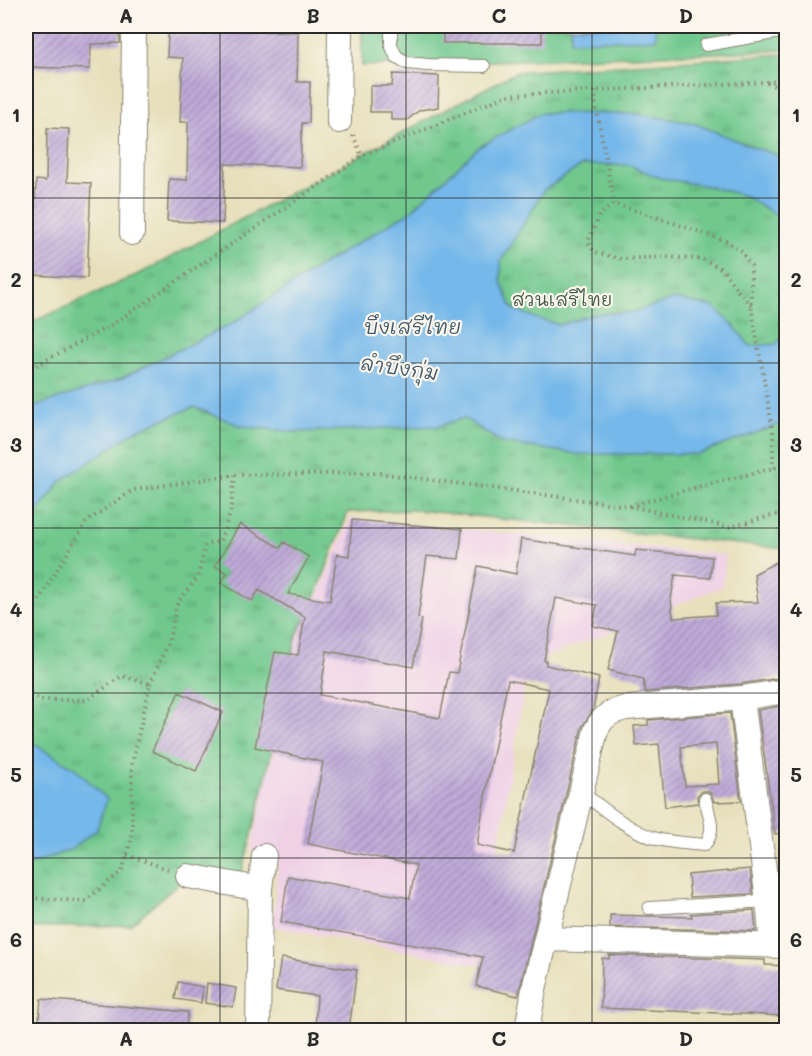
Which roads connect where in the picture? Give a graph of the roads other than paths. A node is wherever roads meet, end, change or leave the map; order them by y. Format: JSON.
{"nodes":[{"id":1,"x":134,"y":26,"type":"edge"},
{"id":2,"x":340,"y":26,"type":"edge"},
{"id":3,"x":391,"y":26,"type":"edge"},
{"id":4,"x":786,"y":31,"type":"edge"},
{"id":5,"x":706,"y":45,"type":"dead end"},
{"id":6,"x":484,"y":66,"type":"dead end"},
{"id":7,"x":339,"y":121,"type":"dead end"},
{"id":8,"x":132,"y":233,"type":"dead end"},
{"id":9,"x":786,"y":691,"type":"edge"},
{"id":10,"x":742,"y":698,"type":"junction"},
{"id":11,"x":581,"y":792,"type":"junction"},
{"id":12,"x":705,"y":799,"type":"dead end"},
{"id":13,"x":264,"y":856,"type":"dead end"},
{"id":14,"x":188,"y":876,"type":"road end"},
{"id":15,"x":261,"y":889,"type":"junction"},
{"id":16,"x":768,"y":901,"type":"junction"},
{"id":17,"x":649,"y":908,"type":"dead end"},
{"id":18,"x":546,"y":939,"type":"junction"},
{"id":19,"x":779,"y":946,"type":"edge"},
{"id":20,"x":258,"y":1030,"type":"edge"},
{"id":21,"x":527,"y":1030,"type":"edge"}],
"edges":[{"from":1,"to":8,"type":"street"},
{"from":2,"to":7,"type":"street"},
{"from":3,"to":6,"type":"lane"},
{"from":4,"to":5,"type":"lane"},
{"from":9,"to":10,"type":"street"},
{"from":10,"to":11,"type":"street"},
{"from":10,"to":16,"type":"street"},
{"from":11,"to":12,"type":"lane"},
{"from":11,"to":18,"type":"street"},
{"from":13,"to":15,"type":"street"},
{"from":14,"to":15,"type":"street"},
{"from":15,"to":20,"type":"street"},
{"from":16,"to":17,"type":"lane"},
{"from":16,"to":19,"type":"street"},
{"from":18,"to":19,"type":"street"},
{"from":18,"to":21,"type":"street"}]}
